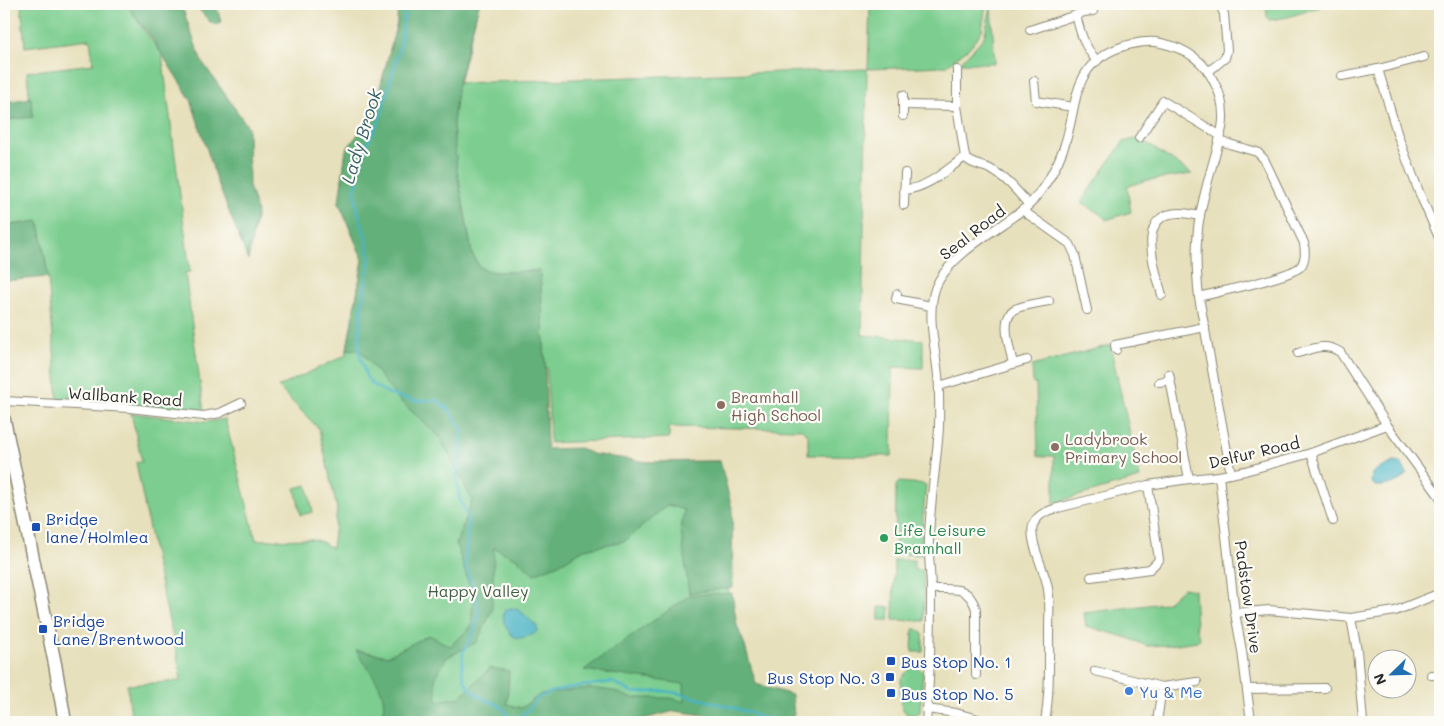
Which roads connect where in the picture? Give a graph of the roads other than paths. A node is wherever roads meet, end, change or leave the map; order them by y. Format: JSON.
{"nodes":[{"id":1,"x":1216,"y":4,"type":"edge"},
{"id":2,"x":1093,"y":11,"type":"dead end"},
{"id":3,"x":1076,"y":15,"type":"junction"},
{"id":4,"x":1030,"y":30,"type":"dead end"},
{"id":5,"x":1424,"y":56,"type":"dead end"},
{"id":6,"x":1097,"y":61,"type":"junction"},
{"id":7,"x":1378,"y":69,"type":"junction"},
{"id":8,"x":958,"y":70,"type":"dead end"},
{"id":9,"x":1208,"y":72,"type":"junction"},
{"id":10,"x":1342,"y":76,"type":"dead end"},
{"id":11,"x":1034,"y":81,"type":"dead end"},
{"id":12,"x":903,"y":95,"type":"dead end"},
{"id":13,"x":903,"y":105,"type":"junction"},
{"id":14,"x":957,"y":106,"type":"junction"},
{"id":15,"x":1073,"y":107,"type":"junction"},
{"id":16,"x":903,"y":116,"type":"dead end"},
{"id":17,"x":1139,"y":138,"type":"dead end"},
{"id":18,"x":1220,"y":138,"type":"junction"},
{"id":19,"x":965,"y":157,"type":"junction"},
{"id":20,"x":905,"y":173,"type":"dead end"},
{"id":21,"x":904,"y":190,"type":"junction"},
{"id":22,"x":904,"y":205,"type":"dead end"},
{"id":23,"x":1029,"y":205,"type":"junction"},
{"id":24,"x":1022,"y":210,"type":"junction"},
{"id":25,"x":1200,"y":216,"type":"junction"},
{"id":26,"x":1440,"y":240,"type":"edge"},
{"id":27,"x":897,"y":294,"type":"dead end"},
{"id":28,"x":1162,"y":295,"type":"dead end"},
{"id":29,"x":1199,"y":297,"type":"junction"},
{"id":30,"x":1049,"y":301,"type":"dead end"},
{"id":31,"x":931,"y":306,"type":"junction"},
{"id":32,"x":1087,"y":310,"type":"dead end"},
{"id":33,"x":1205,"y":327,"type":"junction"},
{"id":34,"x":1116,"y":350,"type":"dead end"},
{"id":35,"x":1298,"y":353,"type":"dead end"},
{"id":36,"x":1027,"y":360,"type":"dead end"},
{"id":37,"x":1012,"y":364,"type":"junction"},
{"id":38,"x":1159,"y":382,"type":"dead end"},
{"id":39,"x":939,"y":386,"type":"junction"},
{"id":40,"x":4,"y":401,"type":"edge"},
{"id":41,"x":241,"y":403,"type":"dead end"},
{"id":42,"x":4,"y":420,"type":"edge"},
{"id":43,"x":1387,"y":425,"type":"junction"},
{"id":44,"x":5,"y":435,"type":"edge"},
{"id":45,"x":1310,"y":453,"type":"junction"},
{"id":46,"x":1231,"y":474,"type":"junction"},
{"id":47,"x":1219,"y":476,"type":"junction"},
{"id":48,"x":1188,"y":479,"type":"junction"},
{"id":49,"x":1148,"y":485,"type":"junction"},
{"id":50,"x":1440,"y":497,"type":"edge"},
{"id":51,"x":1333,"y":521,"type":"dead end"},
{"id":52,"x":1091,"y":577,"type":"dead end"},
{"id":53,"x":931,"y":589,"type":"junction"},
{"id":54,"x":1438,"y":594,"type":"dead end"},
{"id":55,"x":1235,"y":612,"type":"junction"},
{"id":56,"x":1351,"y":618,"type":"junction"},
{"id":57,"x":1095,"y":671,"type":"dead end"},
{"id":58,"x":976,"y":675,"type":"dead end"},
{"id":59,"x":1431,"y":675,"type":"dead end"},
{"id":60,"x":1440,"y":675,"type":"edge"},
{"id":61,"x":1197,"y":682,"type":"dead end"},
{"id":62,"x":1162,"y":687,"type":"junction"},
{"id":63,"x":1325,"y":688,"type":"dead end"},
{"id":64,"x":1248,"y":689,"type":"junction"},
{"id":65,"x":927,"y":709,"type":"junction"},
{"id":66,"x":65,"y":722,"type":"edge"},
{"id":67,"x":926,"y":722,"type":"edge"},
{"id":68,"x":989,"y":722,"type":"edge"},
{"id":69,"x":1045,"y":722,"type":"edge"},
{"id":70,"x":1158,"y":722,"type":"edge"},
{"id":71,"x":1251,"y":722,"type":"edge"},
{"id":72,"x":1363,"y":722,"type":"edge"}],
"edges":[{"from":1,"to":9,"type":"street"},
{"from":2,"to":3,"type":"street"},
{"from":3,"to":4,"type":"street"},
{"from":3,"to":6,"type":"street"},
{"from":5,"to":7,"type":"street"},
{"from":6,"to":9,"type":"street","name":"Seal Road"},
{"from":6,"to":15,"type":"street","name":"Seal Road"},
{"from":7,"to":10,"type":"street"},
{"from":7,"to":26,"type":"street"},
{"from":8,"to":14,"type":"street"},
{"from":9,"to":18,"type":"street","name":"Seal Road"},
{"from":11,"to":15,"type":"street"},
{"from":12,"to":13,"type":"street"},
{"from":13,"to":14,"type":"street"},
{"from":13,"to":16,"type":"street"},
{"from":14,"to":19,"type":"street"},
{"from":15,"to":23,"type":"street","name":"Seal Road"},
{"from":17,"to":18,"type":"street"},
{"from":18,"to":25,"type":"street","name":"Seal Road"},
{"from":18,"to":29,"type":"street"},
{"from":19,"to":21,"type":"street"},
{"from":19,"to":23,"type":"street"},
{"from":20,"to":21,"type":"street"},
{"from":21,"to":22,"type":"street"},
{"from":23,"to":24,"type":"street","name":"Seal Road"},
{"from":24,"to":31,"type":"street","name":"Seal Road"},
{"from":24,"to":32,"type":"street"},
{"from":25,"to":28,"type":"street"},
{"from":25,"to":29,"type":"street","name":"Seal Road"},
{"from":27,"to":31,"type":"street"},
{"from":29,"to":33,"type":"street","name":"Seal Road"},
{"from":30,"to":37,"type":"street"},
{"from":31,"to":39,"type":"street","name":"Seal Road"},
{"from":33,"to":34,"type":"street"},
{"from":33,"to":46,"type":"street","name":"Seal Road"},
{"from":35,"to":43,"type":"street"},
{"from":36,"to":37,"type":"street"},
{"from":37,"to":39,"type":"street"},
{"from":38,"to":48,"type":"street"},
{"from":39,"to":53,"type":"street","name":"Seal Road"},
{"from":40,"to":41,"type":"street","name":"Wallbank Road"},
{"from":42,"to":44,"type":"main road"},
{"from":43,"to":45,"type":"street","name":"Delfur Road"},
{"from":43,"to":50,"type":"street"},
{"from":44,"to":66,"type":"main road"},
{"from":45,"to":46,"type":"street","name":"Delfur Road"},
{"from":45,"to":51,"type":"street"},
{"from":46,"to":47,"type":"street","name":"Delfur Road"},
{"from":47,"to":48,"type":"street","name":"Delfur Road"},
{"from":47,"to":55,"type":"street","name":"Padstow Drive"},
{"from":48,"to":49,"type":"street","name":"Delfur Road"},
{"from":49,"to":52,"type":"street"},
{"from":49,"to":69,"type":"street","name":"Delfur Road"},
{"from":53,"to":58,"type":"street"},
{"from":53,"to":65,"type":"street","name":"Seal Road"},
{"from":54,"to":56,"type":"street"},
{"from":55,"to":56,"type":"street"},
{"from":55,"to":64,"type":"street","name":"Padstow Drive"},
{"from":56,"to":72,"type":"street"},
{"from":57,"to":62,"type":"street"},
{"from":59,"to":60,"type":"street"},
{"from":61,"to":62,"type":"street"},
{"from":62,"to":70,"type":"street"},
{"from":63,"to":64,"type":"street"},
{"from":64,"to":71,"type":"street","name":"Padstow Drive"},
{"from":65,"to":67,"type":"street","name":"Seal Road"},
{"from":65,"to":68,"type":"street"}]}
